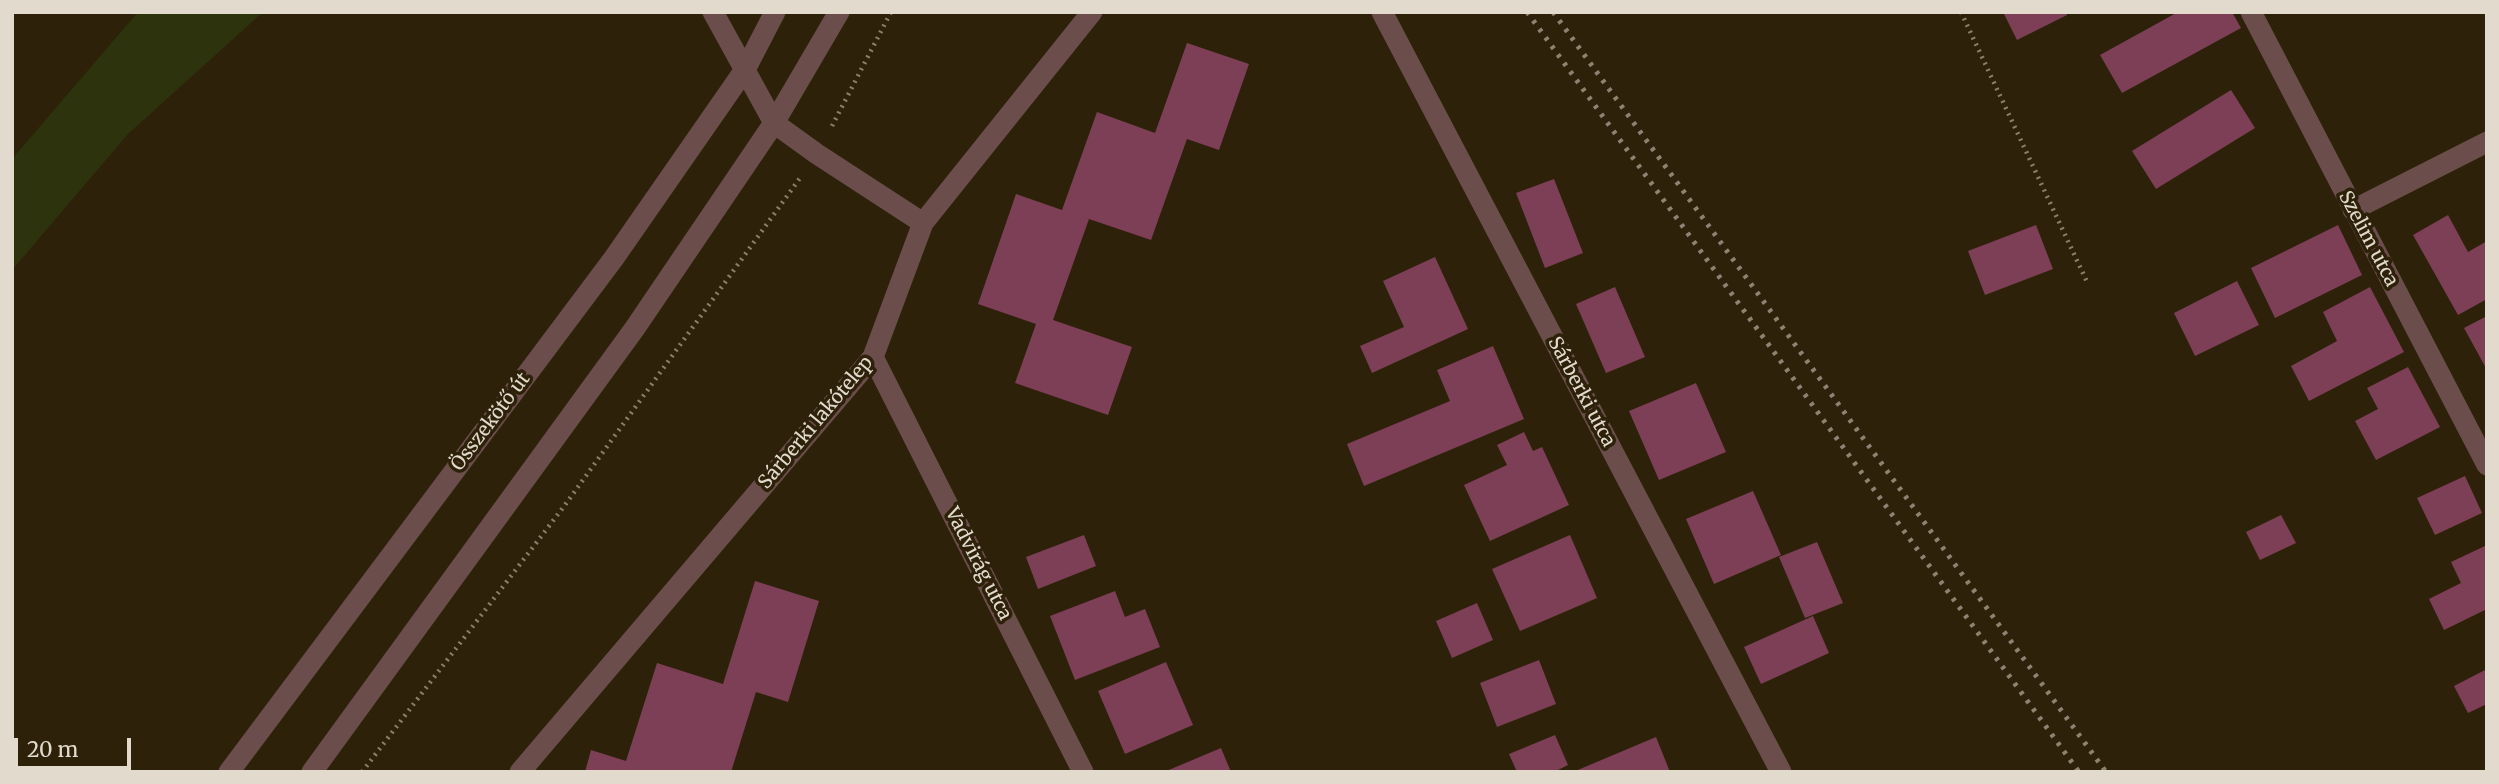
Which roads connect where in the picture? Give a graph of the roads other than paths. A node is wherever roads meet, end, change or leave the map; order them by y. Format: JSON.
{"nodes":[{"id":1,"x":713,"y":12,"type":"edge"},
{"id":2,"x":775,"y":12,"type":"edge"},
{"id":3,"x":839,"y":12,"type":"edge"},
{"id":4,"x":1092,"y":12,"type":"edge"},
{"id":5,"x":1382,"y":12,"type":"edge"},
{"id":6,"x":2251,"y":12,"type":"edge"},
{"id":7,"x":746,"y":68,"type":"junction"},
{"id":8,"x":774,"y":123,"type":"junction"},
{"id":9,"x":2487,"y":142,"type":"edge"},
{"id":10,"x":2353,"y":210,"type":"junction"},
{"id":11,"x":923,"y":223,"type":"junction"},
{"id":12,"x":873,"y":357,"type":"junction"},
{"id":13,"x":2487,"y":466,"type":"edge"},
{"id":14,"x":229,"y":772,"type":"edge"},
{"id":15,"x":312,"y":772,"type":"edge"},
{"id":16,"x":520,"y":772,"type":"edge"},
{"id":17,"x":1083,"y":772,"type":"edge"},
{"id":18,"x":1781,"y":772,"type":"edge"}],
"edges":[{"from":1,"to":7,"type":"street"},
{"from":2,"to":7,"type":"street","name":"Összekötő út"},
{"from":3,"to":8,"type":"street"},
{"from":4,"to":11,"type":"street","name":"Sárberki lakótelep"},
{"from":5,"to":18,"type":"street","name":"Sárberki utca"},
{"from":6,"to":10,"type":"street","name":"Szelim utca"},
{"from":7,"to":8,"type":"street"},
{"from":7,"to":14,"type":"street","name":"Összekötő út"},
{"from":8,"to":11,"type":"street"},
{"from":8,"to":15,"type":"street"},
{"from":9,"to":10,"type":"street"},
{"from":10,"to":13,"type":"street","name":"Szelim utca"},
{"from":11,"to":12,"type":"street","name":"Sárberki lakótelep"},
{"from":12,"to":16,"type":"street","name":"Sárberki lakótelep"},
{"from":12,"to":17,"type":"street","name":"Vadvirág utca"}]}
